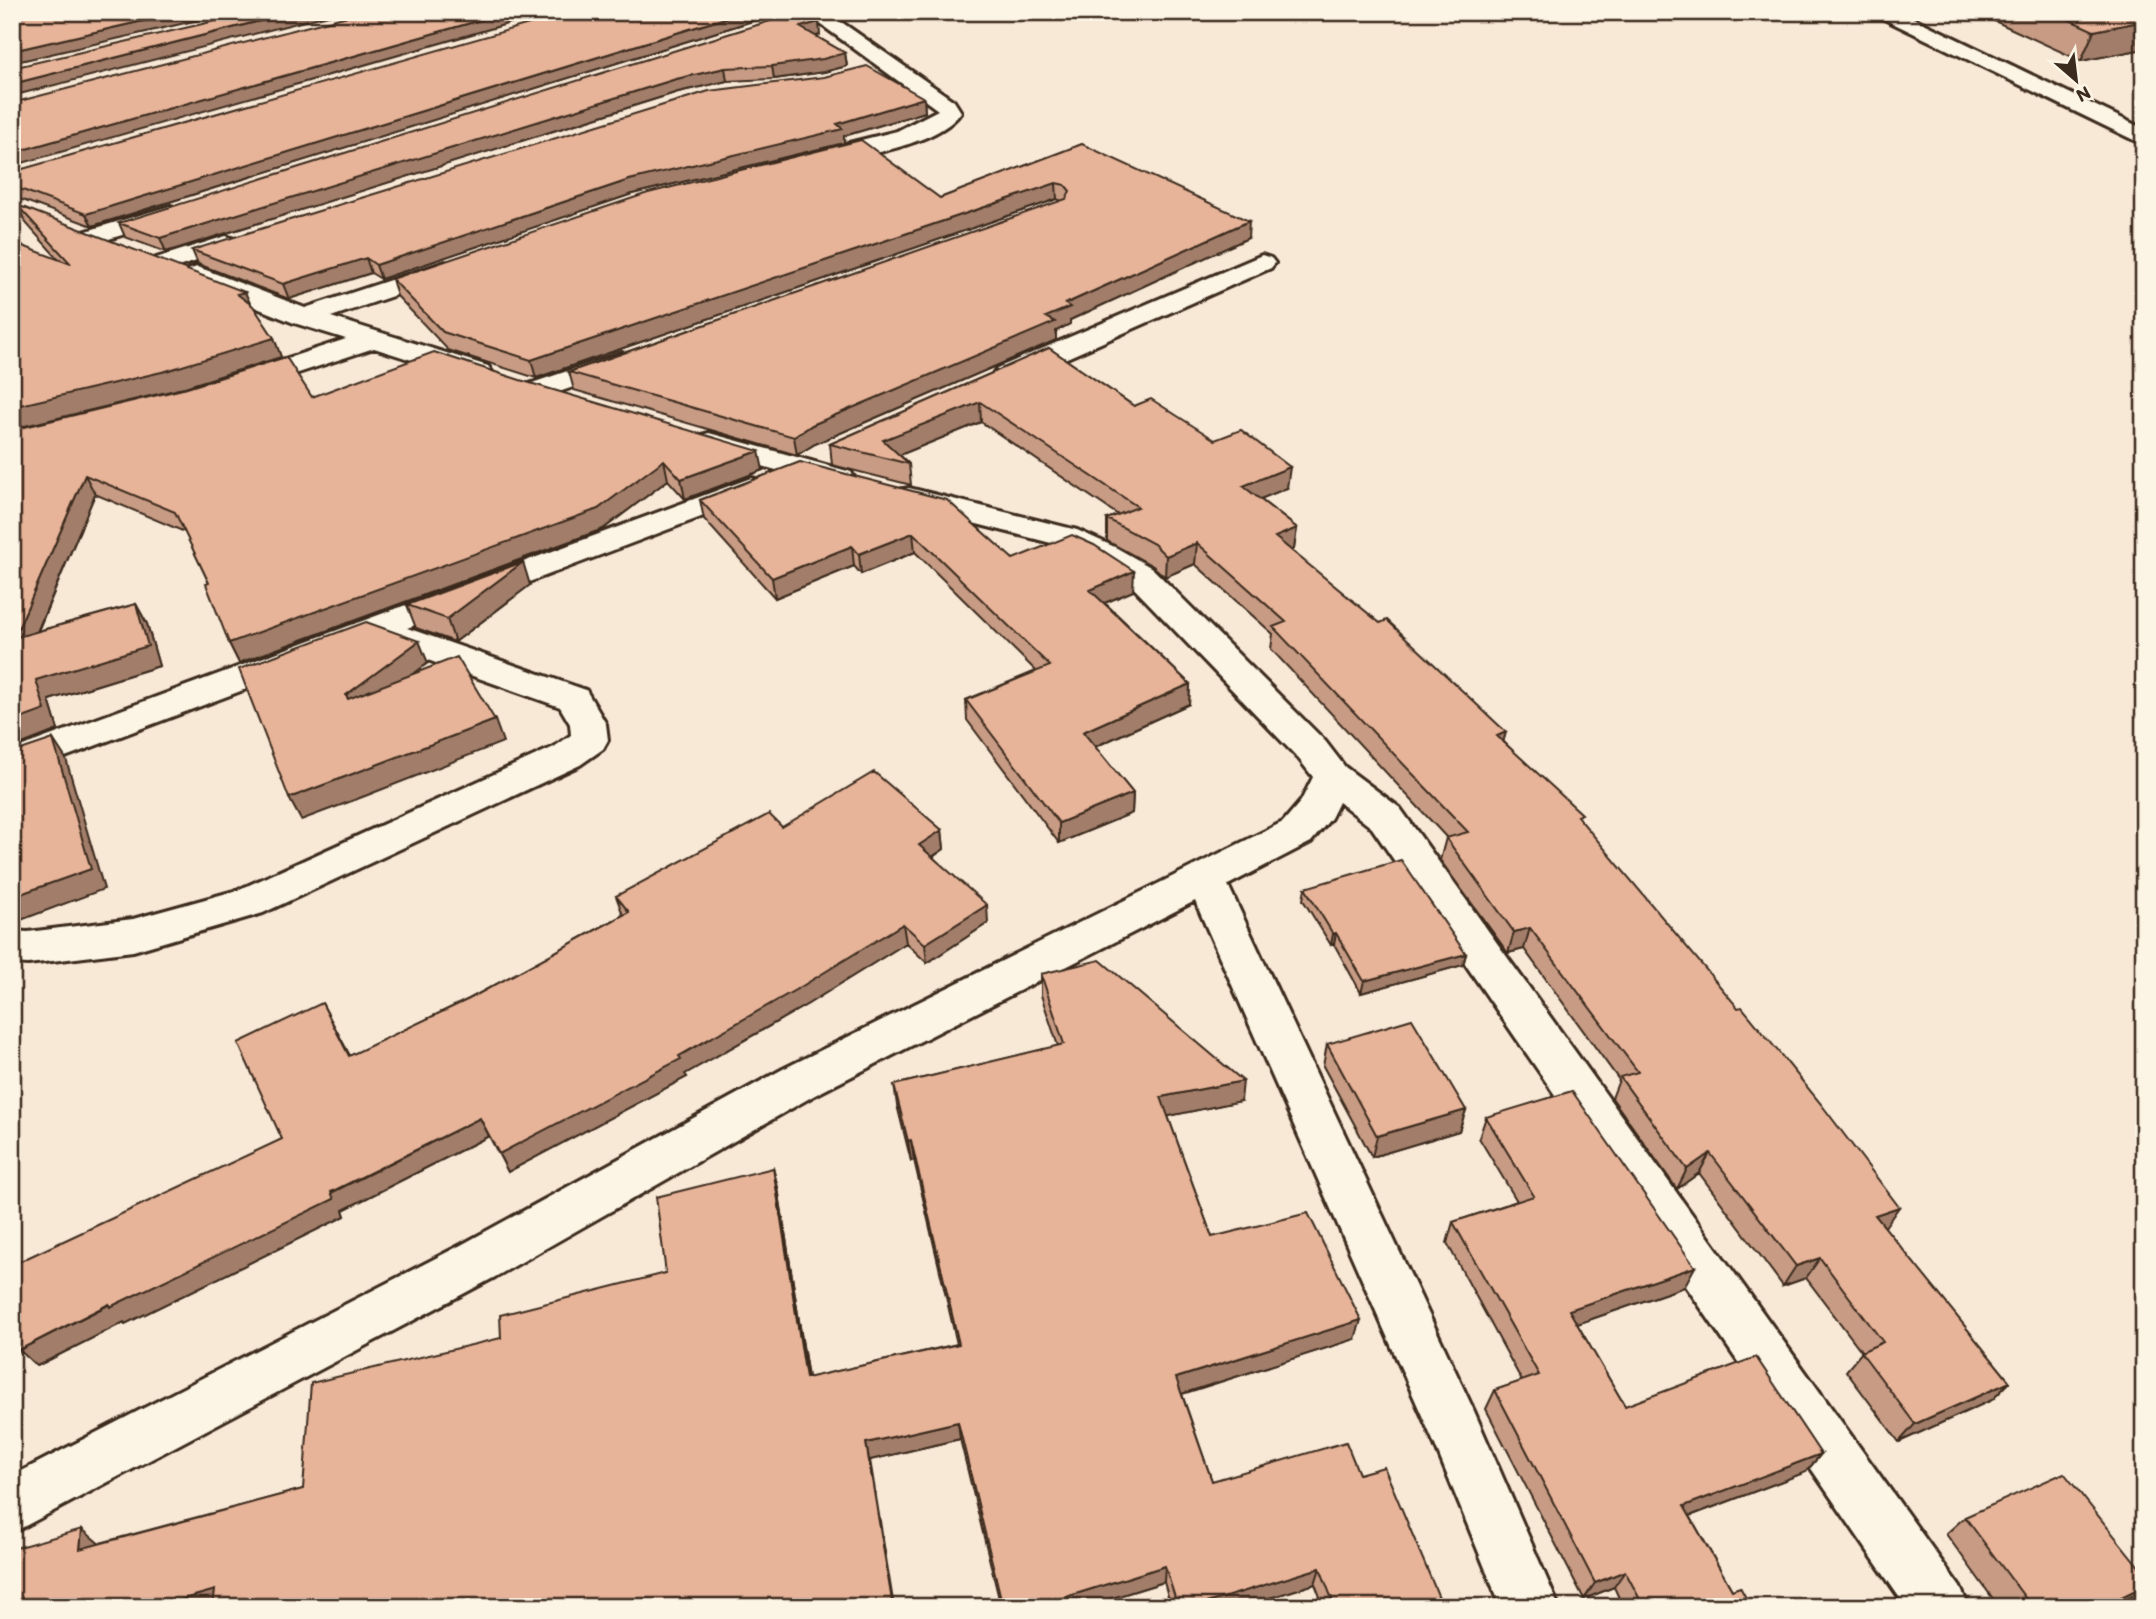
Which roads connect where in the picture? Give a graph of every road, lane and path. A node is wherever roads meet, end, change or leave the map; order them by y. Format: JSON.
{"nodes":[{"id":1,"x":1885,"y":12,"type":"edge"},
{"id":2,"x":808,"y":14,"type":"edge"},
{"id":3,"x":886,"y":64,"type":"junction"},
{"id":4,"x":862,"y":71,"type":"edge"},
{"id":5,"x":2144,"y":138,"type":"edge"},
{"id":6,"x":794,"y":164,"type":"edge"},
{"id":7,"x":184,"y":208,"type":"edge"},
{"id":8,"x":244,"y":238,"type":"edge"},
{"id":9,"x":472,"y":261,"type":"edge"},
{"id":10,"x":165,"y":263,"type":"junction"},
{"id":11,"x":1262,"y":263,"type":"dead end"},
{"id":12,"x":304,"y":317,"type":"junction"},
{"id":13,"x":377,"y":338,"type":"junction"},
{"id":14,"x":640,"y":355,"type":"edge"},
{"id":15,"x":980,"y":385,"type":"edge"},
{"id":16,"x":223,"y":388,"type":"edge"},
{"id":17,"x":536,"y":391,"type":"junction"},
{"id":18,"x":589,"y":407,"type":"edge"},
{"id":19,"x":681,"y":434,"type":"edge"},
{"id":20,"x":814,"y":460,"type":"junction"},
{"id":21,"x":372,"y":628,"type":"junction"},
{"id":22,"x":12,"y":764,"type":"edge"},
{"id":23,"x":1332,"y":776,"type":"junction"},
{"id":24,"x":1204,"y":877,"type":"junction"},
{"id":25,"x":12,"y":947,"type":"edge"},
{"id":26,"x":12,"y":1506,"type":"edge"},
{"id":27,"x":1530,"y":1607,"type":"edge"},
{"id":28,"x":1940,"y":1607,"type":"edge"}],
"edges":[{"from":1,"to":5,"type":"street"},
{"from":2,"to":3,"type":"street"},
{"from":3,"to":4,"type":"street"},
{"from":3,"to":6,"type":"street"},
{"from":7,"to":10,"type":"street"},
{"from":8,"to":10,"type":"street"},
{"from":9,"to":12,"type":"street"},
{"from":10,"to":12,"type":"street"},
{"from":11,"to":15,"type":"street"},
{"from":12,"to":13,"type":"street"},
{"from":13,"to":16,"type":"street"},
{"from":13,"to":17,"type":"street"},
{"from":14,"to":17,"type":"street"},
{"from":17,"to":18,"type":"street"},
{"from":19,"to":20,"type":"street"},
{"from":20,"to":21,"type":"street"},
{"from":20,"to":23,"type":"street"},
{"from":21,"to":22,"type":"street"},
{"from":21,"to":25,"type":"street"},
{"from":23,"to":24,"type":"street"},
{"from":23,"to":28,"type":"street"},
{"from":24,"to":26,"type":"street"},
{"from":24,"to":27,"type":"street"}]}
